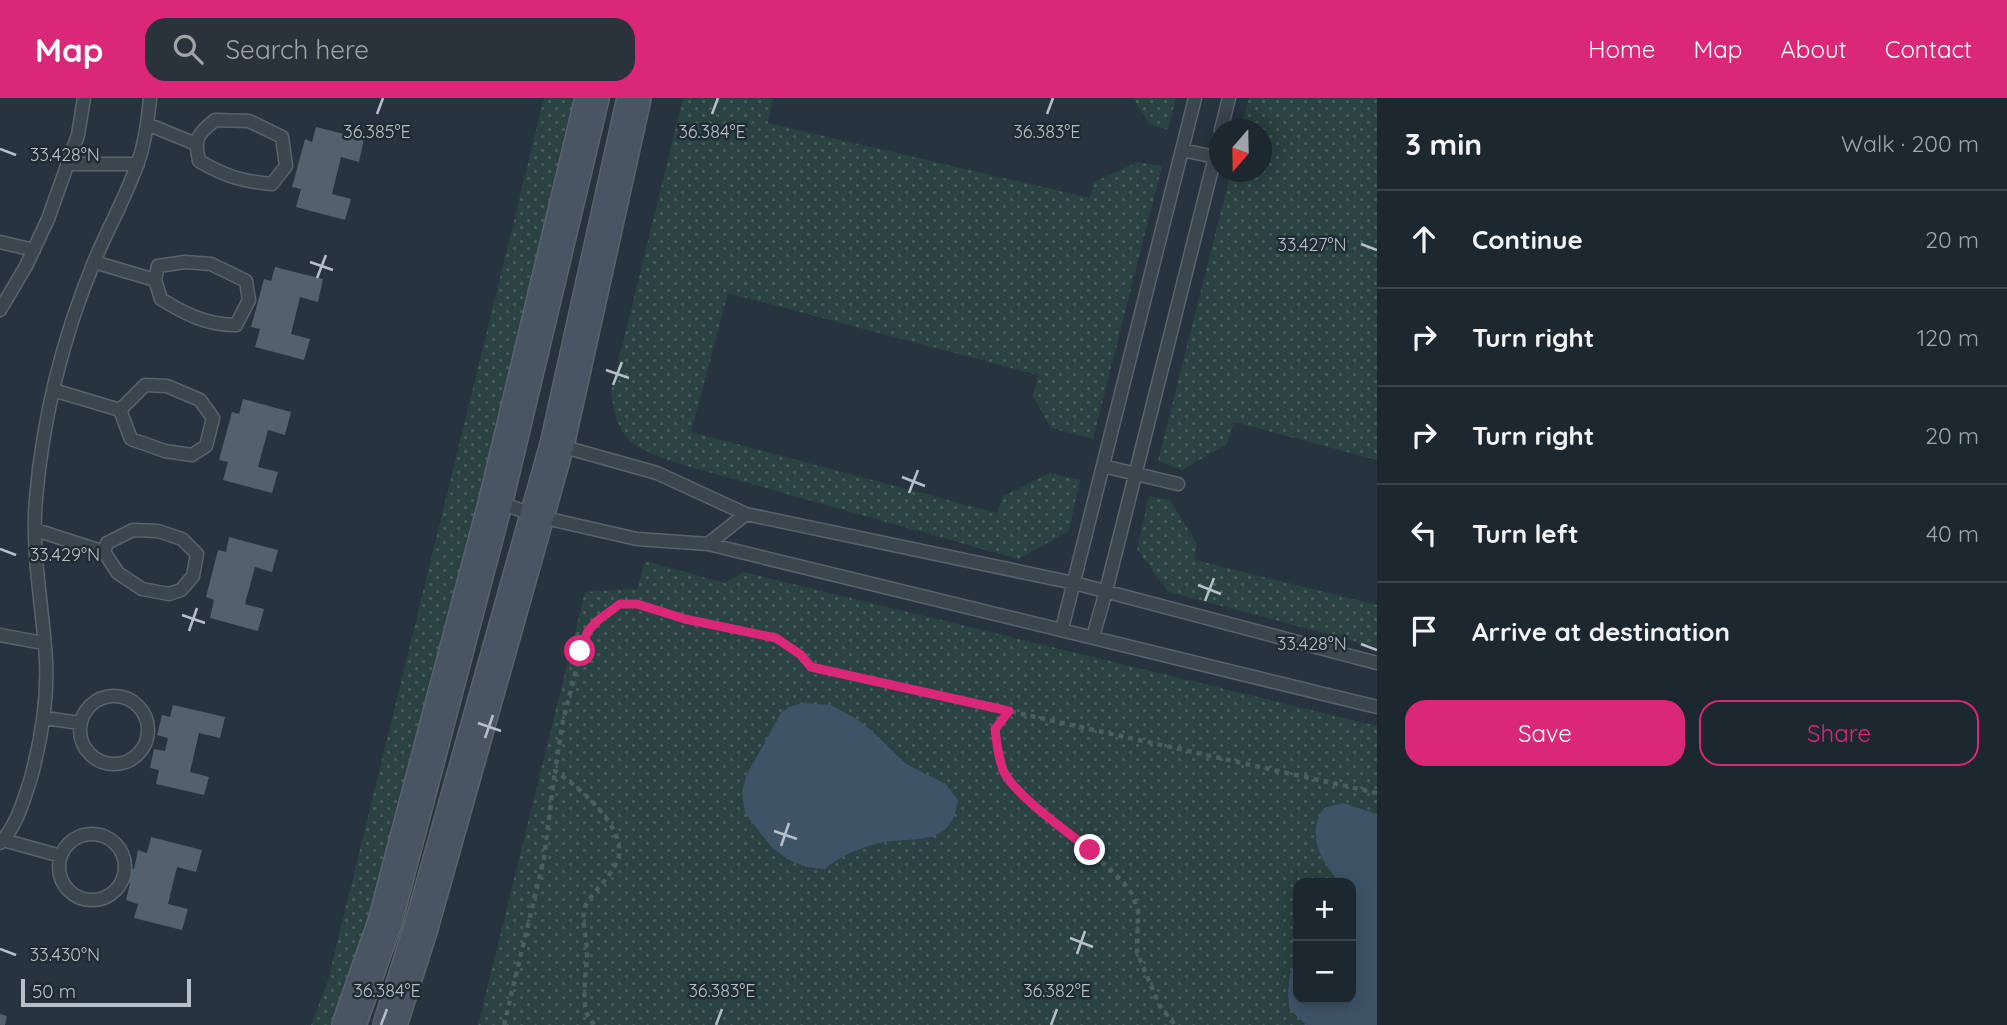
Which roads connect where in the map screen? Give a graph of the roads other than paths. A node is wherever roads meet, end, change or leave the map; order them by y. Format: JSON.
{"nodes":[{"id":1,"x":84,"y":98,"type":"edge"},
{"id":2,"x":150,"y":98,"type":"edge"},
{"id":3,"x":592,"y":98,"type":"edge"},
{"id":4,"x":634,"y":98,"type":"edge"},
{"id":5,"x":1195,"y":98,"type":"edge"},
{"id":6,"x":1229,"y":98,"type":"edge"},
{"id":7,"x":1224,"y":119,"type":"edge"},
{"id":8,"x":147,"y":124,"type":"junction"},
{"id":9,"x":195,"y":144,"type":"junction"},
{"id":10,"x":1182,"y":149,"type":"junction"},
{"id":11,"x":1209,"y":156,"type":"edge"},
{"id":12,"x":67,"y":164,"type":"junction"},
{"id":13,"x":138,"y":164,"type":"junction"},
{"id":14,"x":1209,"y":177,"type":"edge"},
{"id":15,"x":0,"y":242,"type":"edge"},
{"id":16,"x":34,"y":250,"type":"junction"},
{"id":17,"x":94,"y":262,"type":"junction"},
{"id":18,"x":155,"y":279,"type":"junction"},
{"id":19,"x":0,"y":310,"type":"edge"},
{"id":20,"x":53,"y":390,"type":"junction"},
{"id":21,"x":120,"y":410,"type":"junction"},
{"id":22,"x":557,"y":445,"type":"junction"},
{"id":23,"x":1103,"y":466,"type":"junction"},
{"id":24,"x":1135,"y":473,"type":"junction"},
{"id":25,"x":1178,"y":485,"type":"dead end"},
{"id":26,"x":496,"y":500,"type":"junction"},
{"id":27,"x":746,"y":514,"type":"junction"},
{"id":28,"x":536,"y":516,"type":"junction"},
{"id":29,"x":36,"y":530,"type":"junction"},
{"id":30,"x":708,"y":544,"type":"junction"},
{"id":31,"x":104,"y":552,"type":"junction"},
{"id":32,"x":1074,"y":583,"type":"junction"},
{"id":33,"x":1106,"y":591,"type":"junction"},
{"id":34,"x":1062,"y":629,"type":"junction"},
{"id":35,"x":0,"y":635,"type":"edge"},
{"id":36,"x":1093,"y":637,"type":"junction"},
{"id":37,"x":43,"y":643,"type":"junction"},
{"id":38,"x":1377,"y":663,"type":"edge"},
{"id":39,"x":1377,"y":707,"type":"edge"},
{"id":40,"x":45,"y":718,"type":"junction"},
{"id":41,"x":80,"y":723,"type":"junction"},
{"id":42,"x":1,"y":841,"type":"edge"},
{"id":43,"x":61,"y":856,"type":"junction"},
{"id":44,"x":349,"y":1025,"type":"edge"},
{"id":45,"x":390,"y":1025,"type":"edge"}],
"edges":[{"from":1,"to":12,"type":"lane"},
{"from":2,"to":8,"type":"lane"},
{"from":3,"to":26,"type":"main road"},
{"from":4,"to":22,"type":"main road"},
{"from":5,"to":10,"type":"lane"},
{"from":6,"to":7,"type":"lane"},
{"from":8,"to":9,"type":"lane"},
{"from":8,"to":13,"type":"lane"},
{"from":9,"to":9,"type":"lane"},
{"from":10,"to":11,"type":"lane"},
{"from":10,"to":23,"type":"lane"},
{"from":12,"to":13,"type":"lane"},
{"from":12,"to":16,"type":"lane"},
{"from":13,"to":17,"type":"lane"},
{"from":14,"to":24,"type":"lane"},
{"from":15,"to":16,"type":"lane"},
{"from":16,"to":19,"type":"lane"},
{"from":17,"to":18,"type":"lane"},
{"from":17,"to":20,"type":"lane"},
{"from":18,"to":18,"type":"lane"},
{"from":20,"to":21,"type":"lane"},
{"from":20,"to":29,"type":"lane"},
{"from":21,"to":21,"type":"lane"},
{"from":22,"to":27,"type":"lane"},
{"from":22,"to":28,"type":"main road"},
{"from":23,"to":24,"type":"lane"},
{"from":23,"to":32,"type":"lane"},
{"from":24,"to":25,"type":"lane"},
{"from":24,"to":33,"type":"lane"},
{"from":26,"to":28,"type":"lane"},
{"from":26,"to":44,"type":"main road"},
{"from":27,"to":30,"type":"lane"},
{"from":27,"to":32,"type":"lane"},
{"from":28,"to":30,"type":"lane"},
{"from":28,"to":45,"type":"main road"},
{"from":29,"to":31,"type":"lane"},
{"from":29,"to":37,"type":"lane"},
{"from":30,"to":34,"type":"lane"},
{"from":31,"to":31,"type":"lane"},
{"from":32,"to":33,"type":"lane"},
{"from":32,"to":34,"type":"lane"},
{"from":33,"to":36,"type":"lane"},
{"from":33,"to":38,"type":"lane"},
{"from":34,"to":36,"type":"lane"},
{"from":35,"to":37,"type":"lane"},
{"from":36,"to":39,"type":"lane"},
{"from":37,"to":40,"type":"lane"},
{"from":40,"to":41,"type":"lane"},
{"from":40,"to":42,"type":"lane"},
{"from":41,"to":41,"type":"lane"},
{"from":42,"to":43,"type":"lane"},
{"from":43,"to":43,"type":"lane"}]}
